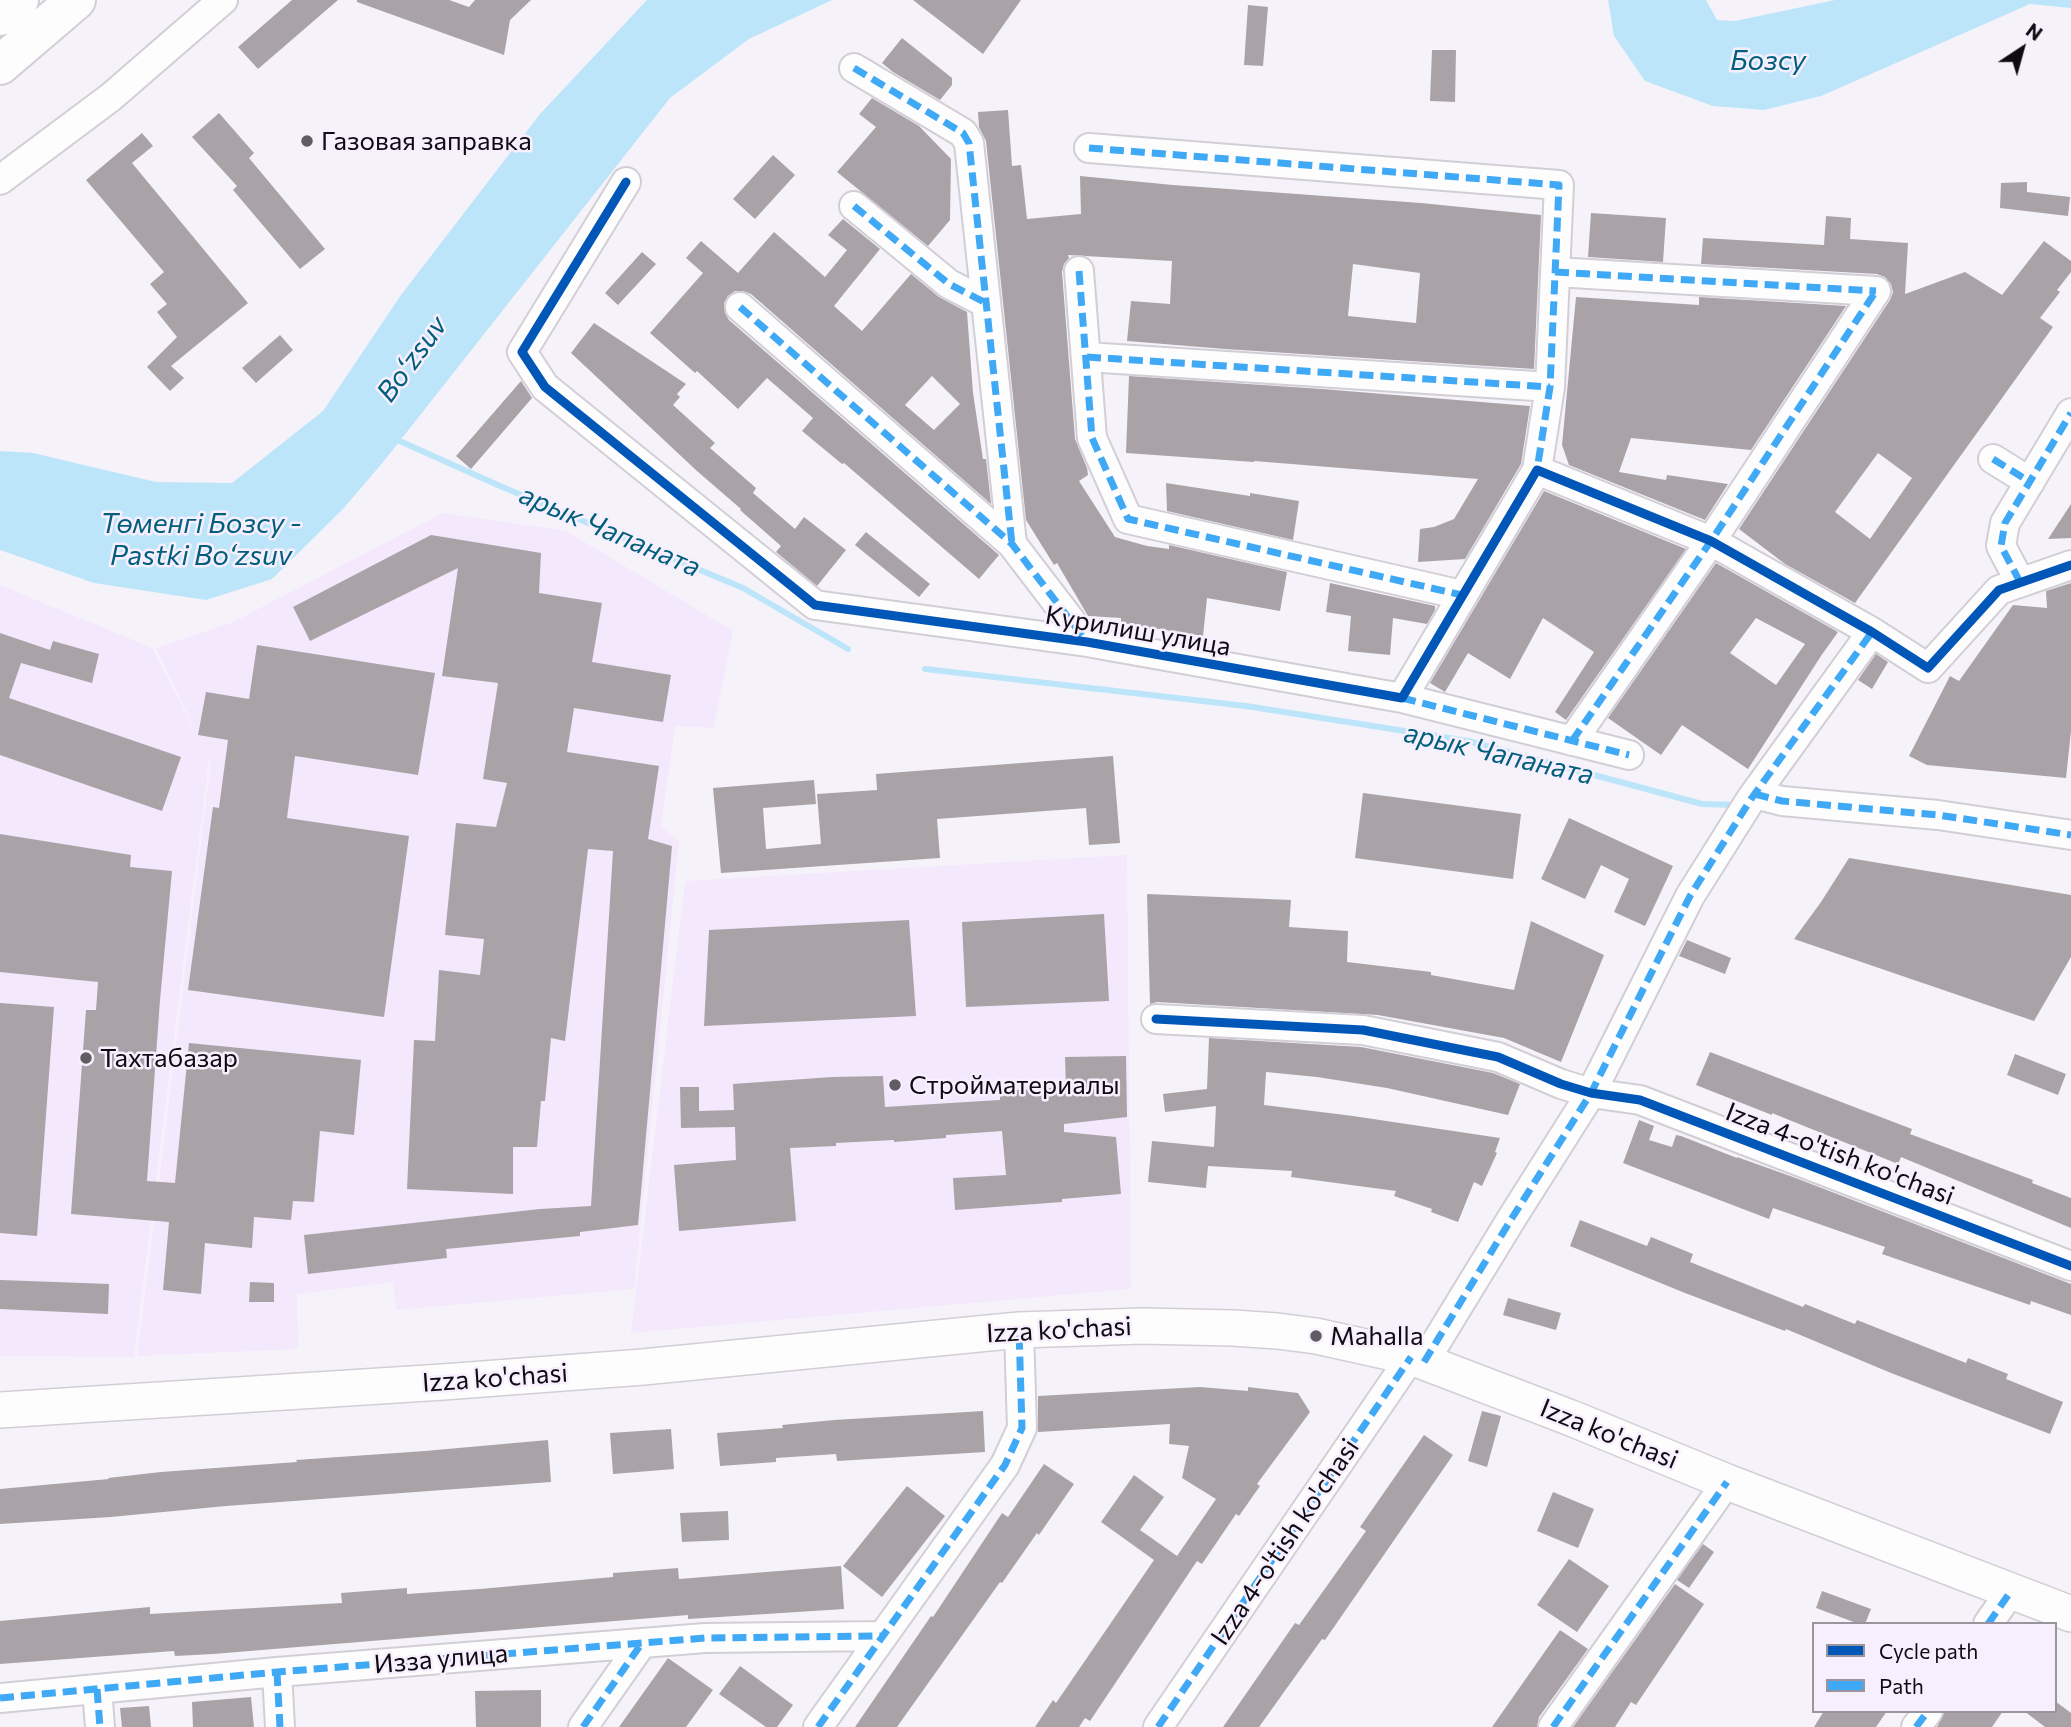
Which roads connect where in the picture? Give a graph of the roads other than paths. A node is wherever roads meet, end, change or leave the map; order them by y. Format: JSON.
{"nodes":[{"id":1,"x":19,"y":0,"type":"edge"},
{"id":2,"x":76,"y":0,"type":"edge"},
{"id":3,"x":223,"y":0,"type":"edge"},
{"id":4,"x":0,"y":16,"type":"edge"},
{"id":5,"x":0,"y":65,"type":"edge"},
{"id":6,"x":854,"y":68,"type":"dead end"},
{"id":7,"x":1089,"y":148,"type":"dead end"},
{"id":8,"x":0,"y":180,"type":"edge"},
{"id":9,"x":626,"y":182,"type":"dead end"},
{"id":10,"x":854,"y":206,"type":"dead end"},
{"id":11,"x":1079,"y":271,"type":"dead end"},
{"id":12,"x":1555,"y":272,"type":"junction"},
{"id":13,"x":986,"y":303,"type":"junction"},
{"id":14,"x":740,"y":307,"type":"dead end"},
{"id":15,"x":1087,"y":357,"type":"junction"},
{"id":16,"x":1550,"y":387,"type":"junction"},
{"id":17,"x":2071,"y":413,"type":"edge"},
{"id":18,"x":1993,"y":459,"type":"dead end"},
{"id":19,"x":1537,"y":470,"type":"junction"},
{"id":20,"x":2030,"y":482,"type":"junction"},
{"id":21,"x":1711,"y":541,"type":"junction"},
{"id":22,"x":1012,"y":544,"type":"junction"},
{"id":23,"x":2071,"y":565,"type":"edge"},
{"id":24,"x":2020,"y":582,"type":"junction"},
{"id":25,"x":1462,"y":596,"type":"junction"},
{"id":26,"x":1872,"y":632,"type":"junction"},
{"id":27,"x":1087,"y":642,"type":"junction"},
{"id":28,"x":1402,"y":698,"type":"junction"},
{"id":29,"x":1572,"y":741,"type":"junction"},
{"id":30,"x":1629,"y":755,"type":"dead end"},
{"id":31,"x":1753,"y":797,"type":"junction"},
{"id":32,"x":2071,"y":835,"type":"edge"},
{"id":33,"x":1156,"y":1019,"type":"dead end"},
{"id":34,"x":1591,"y":1093,"type":"junction"},
{"id":35,"x":2071,"y":1266,"type":"edge"},
{"id":36,"x":1019,"y":1330,"type":"junction"},
{"id":37,"x":1418,"y":1360,"type":"junction"},
{"id":38,"x":0,"y":1410,"type":"edge"},
{"id":39,"x":1727,"y":1482,"type":"junction"},
{"id":40,"x":2011,"y":1591,"type":"junction"},
{"id":41,"x":2071,"y":1614,"type":"edge"},
{"id":42,"x":1989,"y":1622,"type":"edge"},
{"id":43,"x":883,"y":1636,"type":"junction"},
{"id":44,"x":642,"y":1643,"type":"junction"},
{"id":45,"x":277,"y":1672,"type":"junction"},
{"id":46,"x":97,"y":1689,"type":"junction"},
{"id":47,"x":0,"y":1698,"type":"edge"},
{"id":48,"x":100,"y":1727,"type":"edge"},
{"id":49,"x":280,"y":1727,"type":"edge"},
{"id":50,"x":583,"y":1727,"type":"edge"},
{"id":51,"x":818,"y":1727,"type":"edge"},
{"id":52,"x":1158,"y":1727,"type":"edge"},
{"id":53,"x":1553,"y":1727,"type":"edge"}],
"edges":[{"from":1,"to":4,"type":"highway"},
{"from":2,"to":5,"type":"highway"},
{"from":3,"to":8,"type":"street"},
{"from":6,"to":13,"type":"street"},
{"from":7,"to":12,"type":"street"},
{"from":9,"to":27,"type":"street","name":"Курилиш улица"},
{"from":10,"to":13,"type":"street"},
{"from":11,"to":15,"type":"street"},
{"from":12,"to":16,"type":"street"},
{"from":12,"to":21,"type":"street"},
{"from":13,"to":22,"type":"street"},
{"from":14,"to":22,"type":"street","name":"Курилиш улица"},
{"from":15,"to":16,"type":"street"},
{"from":15,"to":25,"type":"street"},
{"from":16,"to":19,"type":"street"},
{"from":17,"to":20,"type":"street"},
{"from":18,"to":20,"type":"street"},
{"from":19,"to":21,"type":"street"},
{"from":19,"to":25,"type":"street"},
{"from":20,"to":24,"type":"street"},
{"from":21,"to":26,"type":"street"},
{"from":21,"to":29,"type":"street"},
{"from":22,"to":27,"type":"street","name":"Курилиш улица"},
{"from":23,"to":24,"type":"street"},
{"from":24,"to":26,"type":"street"},
{"from":25,"to":28,"type":"street"},
{"from":26,"to":31,"type":"street"},
{"from":27,"to":28,"type":"street","name":"Курилиш улица"},
{"from":28,"to":29,"type":"street","name":"Курилиш улица"},
{"from":29,"to":30,"type":"street","name":"Курилиш улица"},
{"from":31,"to":32,"type":"street"},
{"from":31,"to":34,"type":"street"},
{"from":33,"to":34,"type":"street"},
{"from":34,"to":35,"type":"street","name":"Izza 4-o'tish ko'chasi"},
{"from":34,"to":37,"type":"street","name":"Izza 4-o'tish ko'chasi"},
{"from":36,"to":37,"type":"main road","name":"Izza ko'chasi"},
{"from":36,"to":38,"type":"main road","name":"Izza ko'chasi"},
{"from":36,"to":43,"type":"street"},
{"from":37,"to":39,"type":"main road","name":"Izza ko'chasi"},
{"from":37,"to":52,"type":"street","name":"Izza 4-o'tish ko'chasi"},
{"from":39,"to":40,"type":"main road","name":"Izza ko'chasi"},
{"from":39,"to":53,"type":"street"},
{"from":40,"to":41,"type":"main road","name":"Izza ko'chasi"},
{"from":40,"to":42,"type":"street"},
{"from":43,"to":44,"type":"street","name":"Изза улица"},
{"from":43,"to":51,"type":"street"},
{"from":44,"to":45,"type":"street","name":"Изза улица"},
{"from":44,"to":50,"type":"street"},
{"from":45,"to":46,"type":"street","name":"Изза улица"},
{"from":45,"to":49,"type":"street"},
{"from":46,"to":47,"type":"street","name":"Изза улица"},
{"from":46,"to":48,"type":"street"}]}
